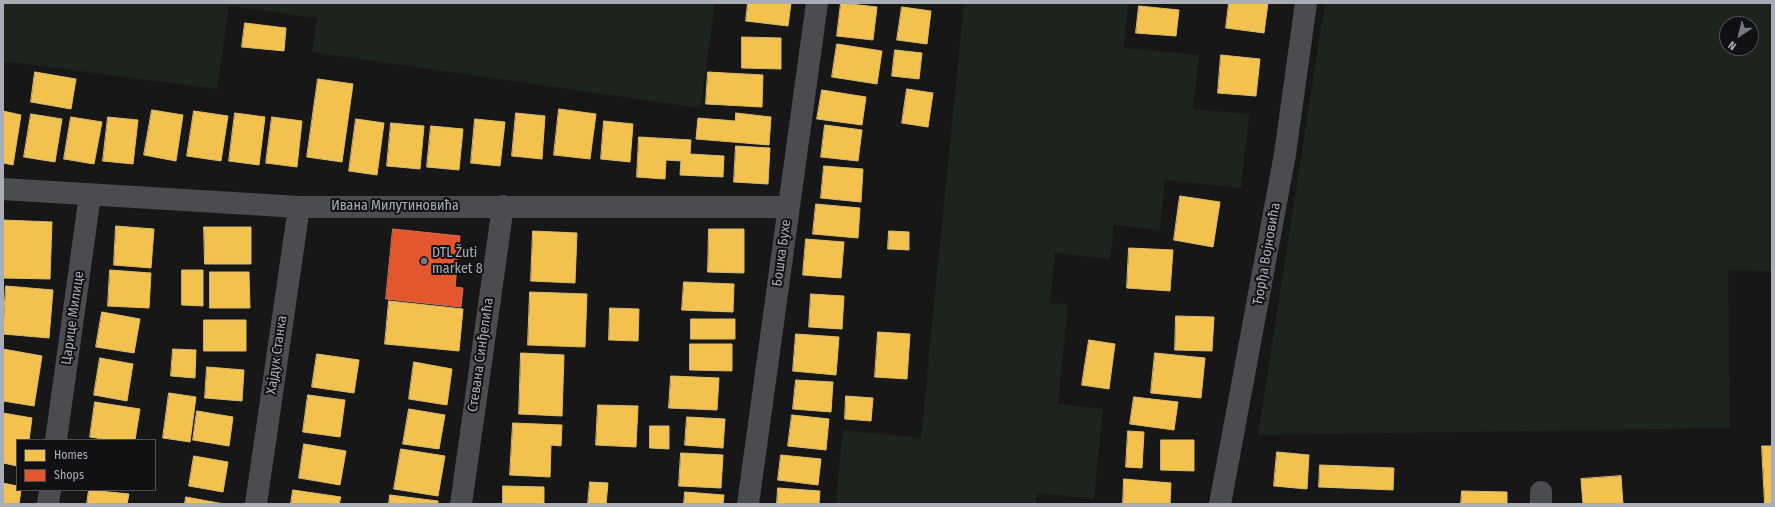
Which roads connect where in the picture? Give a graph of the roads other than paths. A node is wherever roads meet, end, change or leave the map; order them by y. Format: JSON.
{"nodes":[{"id":1,"x":817,"y":3,"type":"edge"},
{"id":2,"x":1306,"y":3,"type":"edge"},
{"id":3,"x":3,"y":189,"type":"edge"},
{"id":4,"x":90,"y":195,"type":"junction"},
{"id":5,"x":503,"y":206,"type":"junction"},
{"id":6,"x":298,"y":207,"type":"junction"},
{"id":7,"x":788,"y":207,"type":"junction"},
{"id":8,"x":56,"y":439,"type":"edge"},
{"id":9,"x":50,"y":491,"type":"edge"},
{"id":10,"x":48,"y":504,"type":"edge"},
{"id":11,"x":256,"y":504,"type":"edge"},
{"id":12,"x":461,"y":504,"type":"edge"},
{"id":13,"x":748,"y":504,"type":"edge"},
{"id":14,"x":1220,"y":504,"type":"edge"}],
"edges":[{"from":1,"to":7,"type":"street","name":"Бошка Бухе"},
{"from":2,"to":14,"type":"street","name":"Ђорђа Војновића"},
{"from":3,"to":4,"type":"street","name":"Ивана Милутиновића"},
{"from":4,"to":6,"type":"street","name":"Ивана Милутиновића"},
{"from":4,"to":8,"type":"street","name":"Царице Милице"},
{"from":5,"to":6,"type":"street","name":"Ивана Милутиновића"},
{"from":5,"to":7,"type":"street","name":"Ивана Милутиновића"},
{"from":5,"to":12,"type":"street","name":"Стевана Синђелића"},
{"from":6,"to":11,"type":"street","name":"Хајдук Станка"},
{"from":7,"to":13,"type":"street","name":"Бошка Бухе"},
{"from":9,"to":10,"type":"street"}]}
